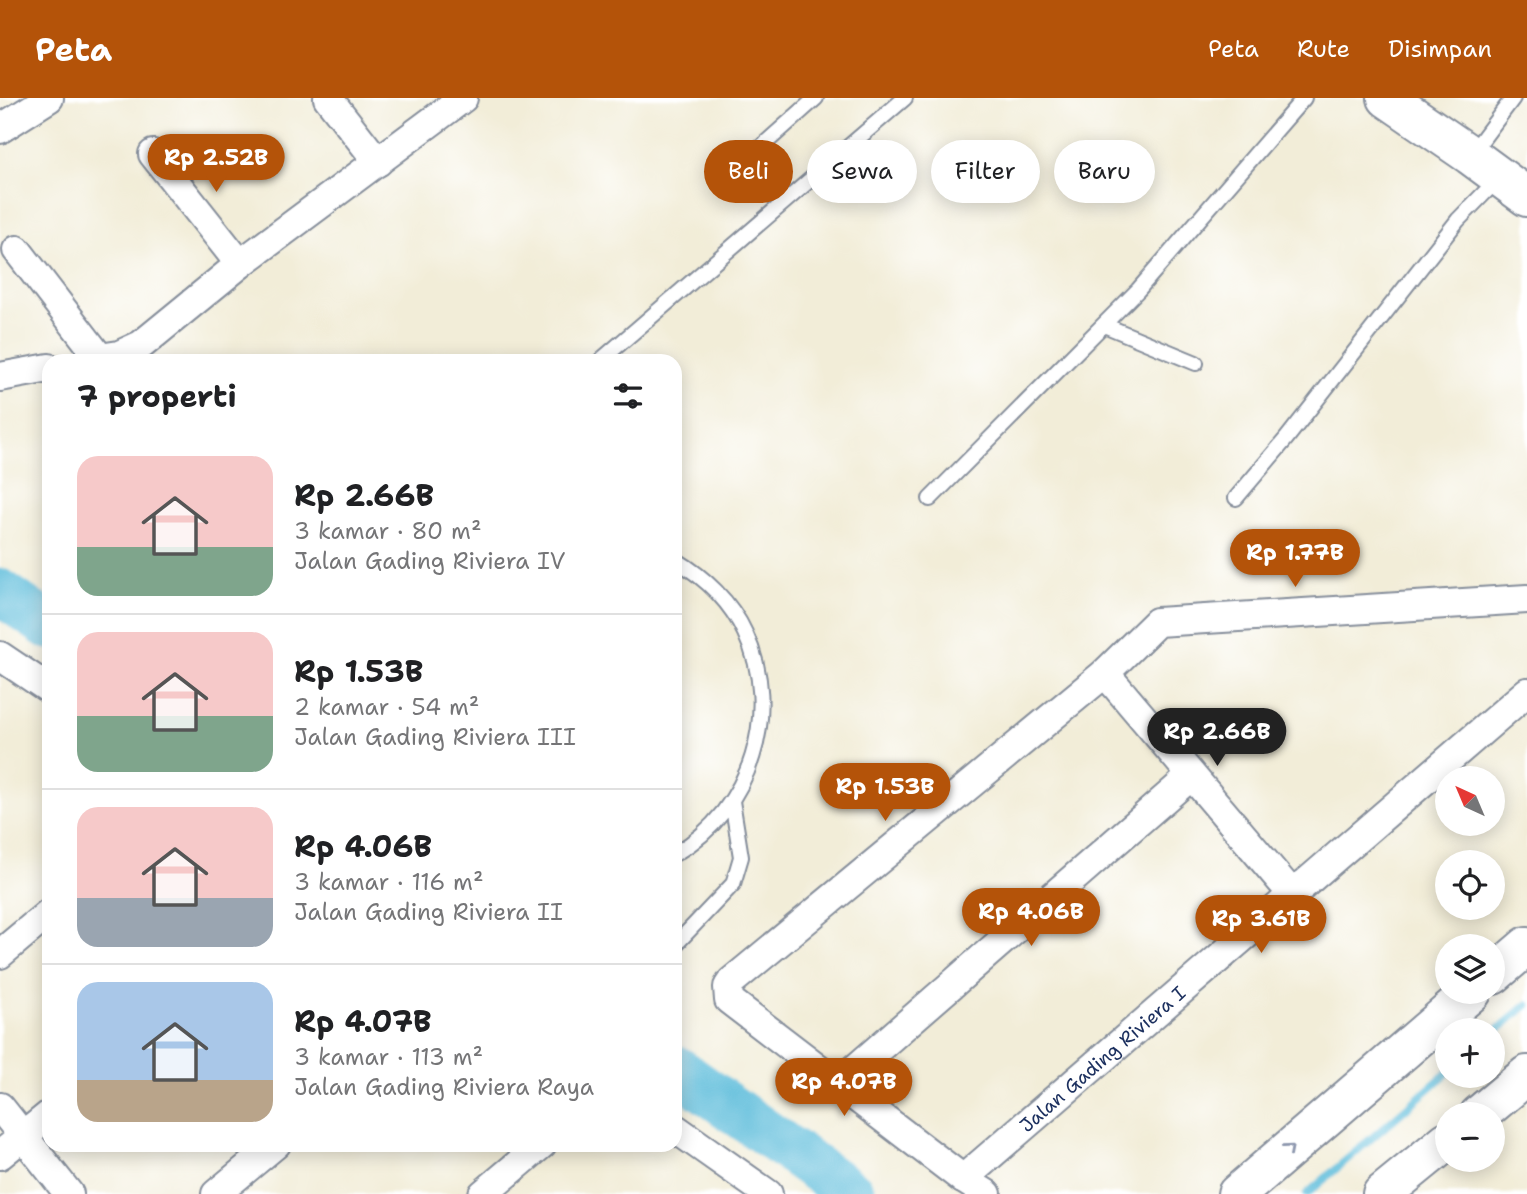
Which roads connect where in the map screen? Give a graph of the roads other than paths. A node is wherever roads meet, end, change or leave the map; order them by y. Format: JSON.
{"nodes":[{"id":1,"x":49,"y":98,"type":"edge"},
{"id":2,"x":328,"y":98,"type":"edge"},
{"id":3,"x":463,"y":98,"type":"edge"},
{"id":4,"x":816,"y":98,"type":"edge"},
{"id":5,"x":905,"y":98,"type":"edge"},
{"id":6,"x":1304,"y":98,"type":"edge"},
{"id":7,"x":1387,"y":98,"type":"edge"},
{"id":8,"x":1513,"y":98,"type":"edge"},
{"id":9,"x":0,"y":129,"type":"edge"},
{"id":10,"x":769,"y":140,"type":"edge"},
{"id":11,"x":153,"y":154,"type":"dead end"},
{"id":12,"x":378,"y":162,"type":"junction"},
{"id":13,"x":1499,"y":176,"type":"edge"},
{"id":14,"x":17,"y":250,"type":"dead end"},
{"id":15,"x":240,"y":264,"type":"junction"},
{"id":16,"x":1104,"y":325,"type":"junction"},
{"id":17,"x":90,"y":354,"type":"edge"},
{"id":18,"x":121,"y":354,"type":"edge"},
{"id":19,"x":608,"y":354,"type":"edge"},
{"id":20,"x":1196,"y":363,"type":"dead end"},
{"id":21,"x":42,"y":369,"type":"edge"},
{"id":22,"x":0,"y":377,"type":"edge"},
{"id":23,"x":1236,"y":498,"type":"dead end"},
{"id":24,"x":930,"y":499,"type":"dead end"},
{"id":25,"x":682,"y":563,"type":"edge"},
{"id":26,"x":1527,"y":599,"type":"edge"},
{"id":27,"x":0,"y":656,"type":"edge"},
{"id":28,"x":1105,"y":673,"type":"junction"},
{"id":29,"x":42,"y":684,"type":"edge"},
{"id":30,"x":1527,"y":692,"type":"edge"},
{"id":31,"x":1191,"y":776,"type":"junction"},
{"id":32,"x":732,"y":801,"type":"junction"},
{"id":33,"x":682,"y":849,"type":"edge"},
{"id":34,"x":1293,"y":895,"type":"junction"},
{"id":35,"x":42,"y":919,"type":"edge"},
{"id":36,"x":682,"y":938,"type":"edge"},
{"id":37,"x":1527,"y":946,"type":"edge"},
{"id":38,"x":0,"y":954,"type":"edge"},
{"id":39,"x":1505,"y":965,"type":"edge"},
{"id":40,"x":1458,"y":1004,"type":"edge"},
{"id":41,"x":1527,"y":1075,"type":"edge"},
{"id":42,"x":839,"y":1083,"type":"junction"},
{"id":43,"x":1495,"y":1102,"type":"edge"},
{"id":44,"x":0,"y":1107,"type":"edge"},
{"id":45,"x":42,"y":1121,"type":"edge"},
{"id":46,"x":682,"y":1133,"type":"edge"},
{"id":47,"x":23,"y":1136,"type":"junction"},
{"id":48,"x":1435,"y":1151,"type":"edge"},
{"id":49,"x":266,"y":1152,"type":"edge"},
{"id":50,"x":533,"y":1152,"type":"edge"},
{"id":51,"x":0,"y":1155,"type":"edge"},
{"id":52,"x":962,"y":1179,"type":"junction"},
{"id":53,"x":69,"y":1194,"type":"edge"},
{"id":54,"x":216,"y":1194,"type":"edge"},
{"id":55,"x":483,"y":1194,"type":"edge"},
{"id":56,"x":768,"y":1194,"type":"edge"},
{"id":57,"x":987,"y":1194,"type":"edge"},
{"id":58,"x":1237,"y":1194,"type":"edge"},
{"id":59,"x":1382,"y":1194,"type":"edge"}],
"edges":[{"from":1,"to":9,"type":"street"},
{"from":2,"to":12,"type":"street"},
{"from":3,"to":12,"type":"street"},
{"from":4,"to":10,"type":"lane"},
{"from":5,"to":19,"type":"lane"},
{"from":6,"to":16,"type":"lane"},
{"from":7,"to":13,"type":"main road"},
{"from":8,"to":13,"type":"lane"},
{"from":11,"to":15,"type":"street"},
{"from":12,"to":15,"type":"street"},
{"from":13,"to":23,"type":"lane"},
{"from":14,"to":17,"type":"street"},
{"from":15,"to":18,"type":"street"},
{"from":16,"to":20,"type":"lane"},
{"from":16,"to":24,"type":"lane"},
{"from":21,"to":22,"type":"street"},
{"from":25,"to":32,"type":"lane"},
{"from":26,"to":28,"type":"street"},
{"from":27,"to":29,"type":"street"},
{"from":28,"to":31,"type":"street"},
{"from":28,"to":42,"type":"street"},
{"from":30,"to":34,"type":"street","name":"Jalan Gading Riviera I"},
{"from":31,"to":34,"type":"street"},
{"from":31,"to":42,"type":"street"},
{"from":32,"to":33,"type":"lane"},
{"from":32,"to":36,"type":"lane"},
{"from":34,"to":52,"type":"street","name":"Jalan Gading Riviera I"},
{"from":35,"to":38,"type":"street"},
{"from":37,"to":39,"type":"main road"},
{"from":58,"to":40,"type":"main road","one_way":true},
{"from":41,"to":43,"type":"main road"},
{"from":42,"to":52,"type":"street"},
{"from":44,"to":47,"type":"street"},
{"from":45,"to":47,"type":"street"},
{"from":46,"to":56,"type":"street"},
{"from":47,"to":51,"type":"street"},
{"from":47,"to":53,"type":"street"},
{"from":48,"to":59,"type":"main road"},
{"from":49,"to":54,"type":"street"},
{"from":50,"to":55,"type":"street"},
{"from":52,"to":57,"type":"street"}]}
